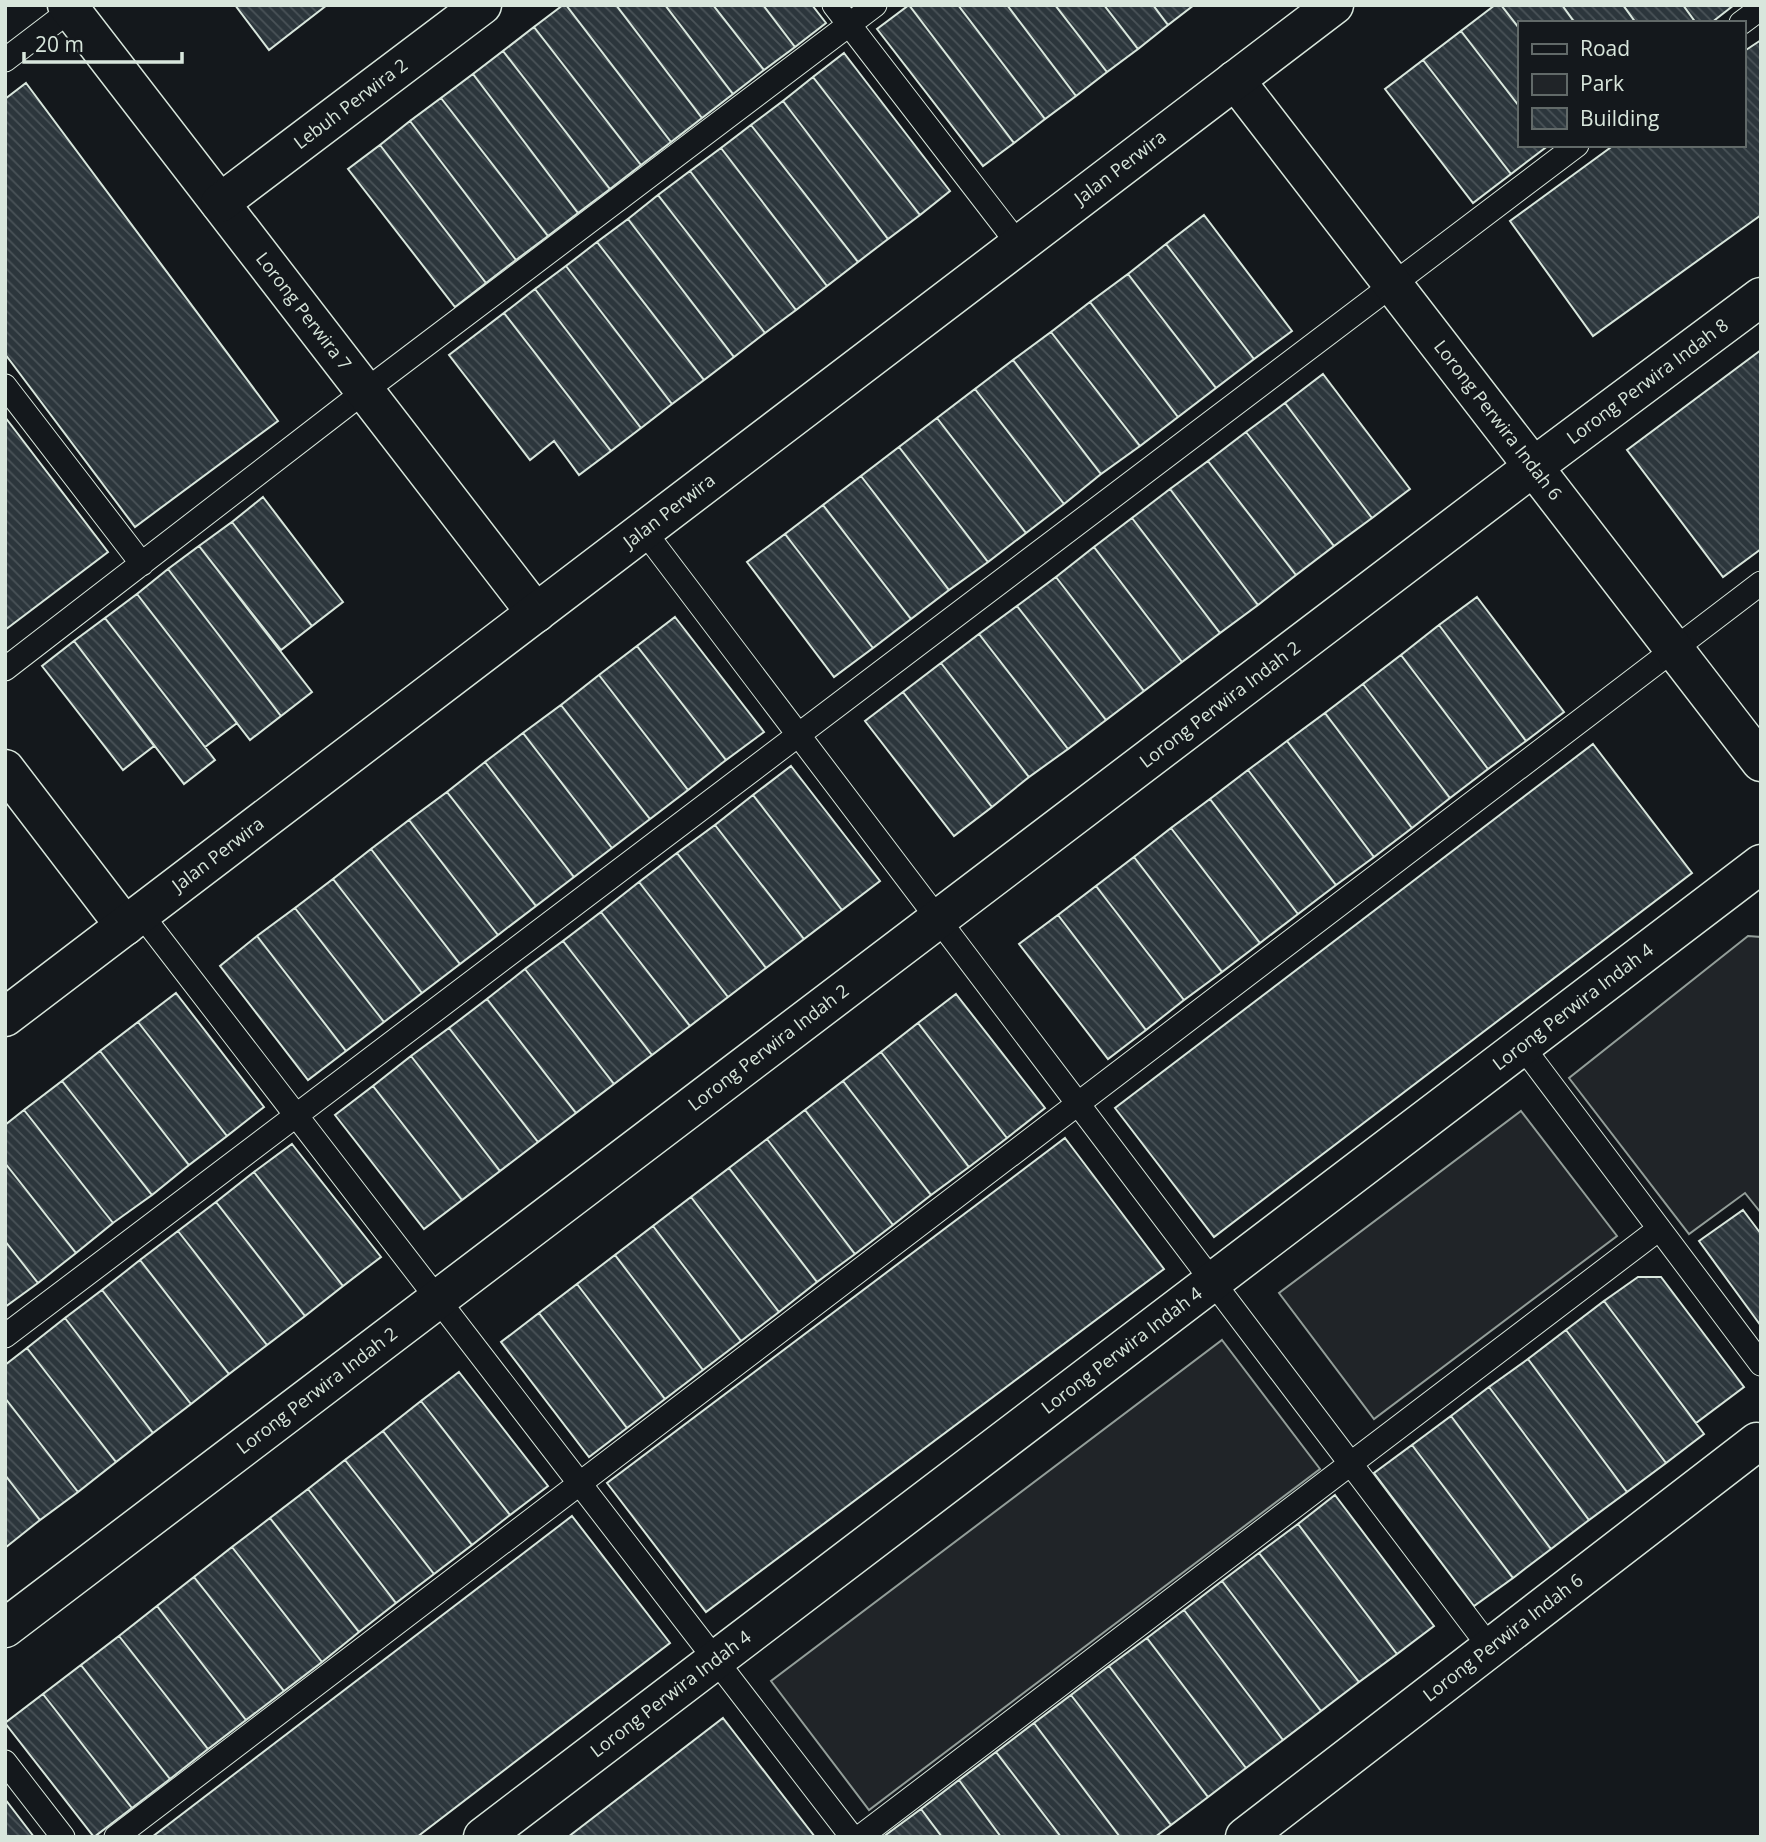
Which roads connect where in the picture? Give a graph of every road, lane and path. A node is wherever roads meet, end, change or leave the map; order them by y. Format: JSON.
{"nodes":[{"id":1,"x":482,"y":5,"type":"edge"},
{"id":2,"x":834,"y":5,"type":"edge"},
{"id":3,"x":874,"y":5,"type":"edge"},
{"id":4,"x":1334,"y":5,"type":"edge"},
{"id":5,"x":71,"y":7,"type":"edge"},
{"id":6,"x":1761,"y":8,"type":"edge"},
{"id":7,"x":1744,"y":21,"type":"edge"},
{"id":8,"x":849,"y":25,"type":"junction"},
{"id":9,"x":5,"y":60,"type":"edge"},
{"id":10,"x":1235,"y":80,"type":"junction"},
{"id":11,"x":1574,"y":147,"type":"edge"},
{"id":12,"x":220,"y":204,"type":"junction"},
{"id":13,"x":1019,"y":245,"type":"junction"},
{"id":14,"x":1392,"y":283,"type":"junction"},
{"id":15,"x":1761,"y":297,"type":"edge"},
{"id":16,"x":5,"y":386,"type":"edge"},
{"id":17,"x":365,"y":391,"type":"junction"},
{"id":18,"x":1533,"y":467,"type":"junction"},
{"id":19,"x":644,"y":531,"type":"junction"},
{"id":20,"x":142,"y":564,"type":"junction"},
{"id":21,"x":1761,"y":583,"type":"edge"},
{"id":22,"x":536,"y":613,"type":"junction"},
{"id":23,"x":1674,"y":649,"type":"junction"},
{"id":24,"x":5,"y":669,"type":"edge"},
{"id":25,"x":798,"y":735,"type":"junction"},
{"id":26,"x":1761,"y":762,"type":"edge"},
{"id":27,"x":5,"y":769,"type":"edge"},
{"id":28,"x":1761,"y":864,"type":"edge"},
{"id":29,"x":938,"y":919,"type":"junction"},
{"id":30,"x":133,"y":920,"type":"junction"},
{"id":31,"x":5,"y":1017,"type":"edge"},
{"id":32,"x":1522,"y":1046,"type":"junction"},
{"id":33,"x":1078,"y":1103,"type":"junction"},
{"id":34,"x":296,"y":1115,"type":"junction"},
{"id":35,"x":1659,"y":1229,"type":"junction"},
{"id":36,"x":1212,"y":1282,"type":"junction"},
{"id":37,"x":438,"y":1300,"type":"junction"},
{"id":38,"x":5,"y":1336,"type":"edge"},
{"id":39,"x":1761,"y":1364,"type":"edge"},
{"id":40,"x":1761,"y":1443,"type":"edge"},
{"id":41,"x":1350,"y":1463,"type":"junction"},
{"id":42,"x":580,"y":1484,"type":"junction"},
{"id":43,"x":5,"y":1628,"type":"edge"},
{"id":44,"x":1491,"y":1649,"type":"junction"},
{"id":45,"x":715,"y":1660,"type":"junction"},
{"id":46,"x":5,"y":1762,"type":"edge"},
{"id":47,"x":63,"y":1837,"type":"edge"},
{"id":48,"x":116,"y":1837,"type":"edge"},
{"id":49,"x":483,"y":1837,"type":"edge"},
{"id":50,"x":852,"y":1837,"type":"edge"},
{"id":51,"x":860,"y":1837,"type":"edge"},
{"id":52,"x":1245,"y":1837,"type":"edge"}],
"edges":[{"from":1,"to":12,"type":"street","name":"Lebuh Perwira 2"},
{"from":2,"to":8,"type":"lane"},
{"from":3,"to":8,"type":"lane"},
{"from":4,"to":10,"type":"street","name":"Jalan Perwira"},
{"from":5,"to":9,"type":"lane"},
{"from":5,"to":12,"type":"street","name":"Lorong Perwira 7"},
{"from":6,"to":7,"type":"lane"},
{"from":8,"to":13,"type":"lane"},
{"from":8,"to":17,"type":"lane"},
{"from":10,"to":13,"type":"street","name":"Jalan Perwira"},
{"from":10,"to":14,"type":"street","name":"Lorong Perwira Indah 6"},
{"from":11,"to":14,"type":"lane"},
{"from":12,"to":17,"type":"street","name":"Lorong Perwira 7"},
{"from":13,"to":19,"type":"street","name":"Jalan Perwira"},
{"from":14,"to":18,"type":"street","name":"Lorong Perwira Indah 6"},
{"from":14,"to":25,"type":"lane"},
{"from":15,"to":18,"type":"street","name":"Lorong Perwira Indah 8"},
{"from":16,"to":20,"type":"lane"},
{"from":17,"to":20,"type":"lane"},
{"from":17,"to":22,"type":"street","name":"Lorong Perwira 7"},
{"from":18,"to":23,"type":"street","name":"Lorong Perwira Indah 6"},
{"from":18,"to":29,"type":"street","name":"Lorong Perwira Indah 2"},
{"from":19,"to":22,"type":"street","name":"Jalan Perwira"},
{"from":19,"to":25,"type":"lane"},
{"from":20,"to":24,"type":"lane"},
{"from":21,"to":23,"type":"lane"},
{"from":22,"to":30,"type":"street","name":"Jalan Perwira"},
{"from":23,"to":26,"type":"street","name":"Lorong Perwira Indah 6"},
{"from":23,"to":33,"type":"lane"},
{"from":25,"to":29,"type":"lane"},
{"from":25,"to":34,"type":"lane"},
{"from":27,"to":30,"type":"street"},
{"from":28,"to":32,"type":"street","name":"Lorong Perwira Indah 4"},
{"from":29,"to":33,"type":"lane"},
{"from":29,"to":37,"type":"street","name":"Lorong Perwira Indah 2"},
{"from":30,"to":31,"type":"street","name":"Jalan Perwira"},
{"from":30,"to":34,"type":"lane"},
{"from":32,"to":35,"type":"lane"},
{"from":32,"to":36,"type":"street","name":"Lorong Perwira Indah 4"},
{"from":33,"to":36,"type":"lane"},
{"from":33,"to":42,"type":"lane"},
{"from":34,"to":37,"type":"lane"},
{"from":34,"to":38,"type":"lane"},
{"from":35,"to":39,"type":"lane"},
{"from":35,"to":41,"type":"lane"},
{"from":36,"to":41,"type":"lane"},
{"from":36,"to":45,"type":"street","name":"Lorong Perwira Indah 4"},
{"from":37,"to":42,"type":"lane"},
{"from":37,"to":43,"type":"street","name":"Lorong Perwira Indah 2"},
{"from":40,"to":44,"type":"street","name":"Lorong Perwira Indah 6"},
{"from":41,"to":44,"type":"lane"},
{"from":41,"to":51,"type":"lane"},
{"from":42,"to":45,"type":"lane"},
{"from":42,"to":48,"type":"lane"},
{"from":44,"to":52,"type":"street","name":"Lorong Perwira Indah 6"},
{"from":45,"to":49,"type":"street","name":"Lorong Perwira Indah 4"},
{"from":45,"to":50,"type":"lane"},
{"from":46,"to":47,"type":"lane"}]}
